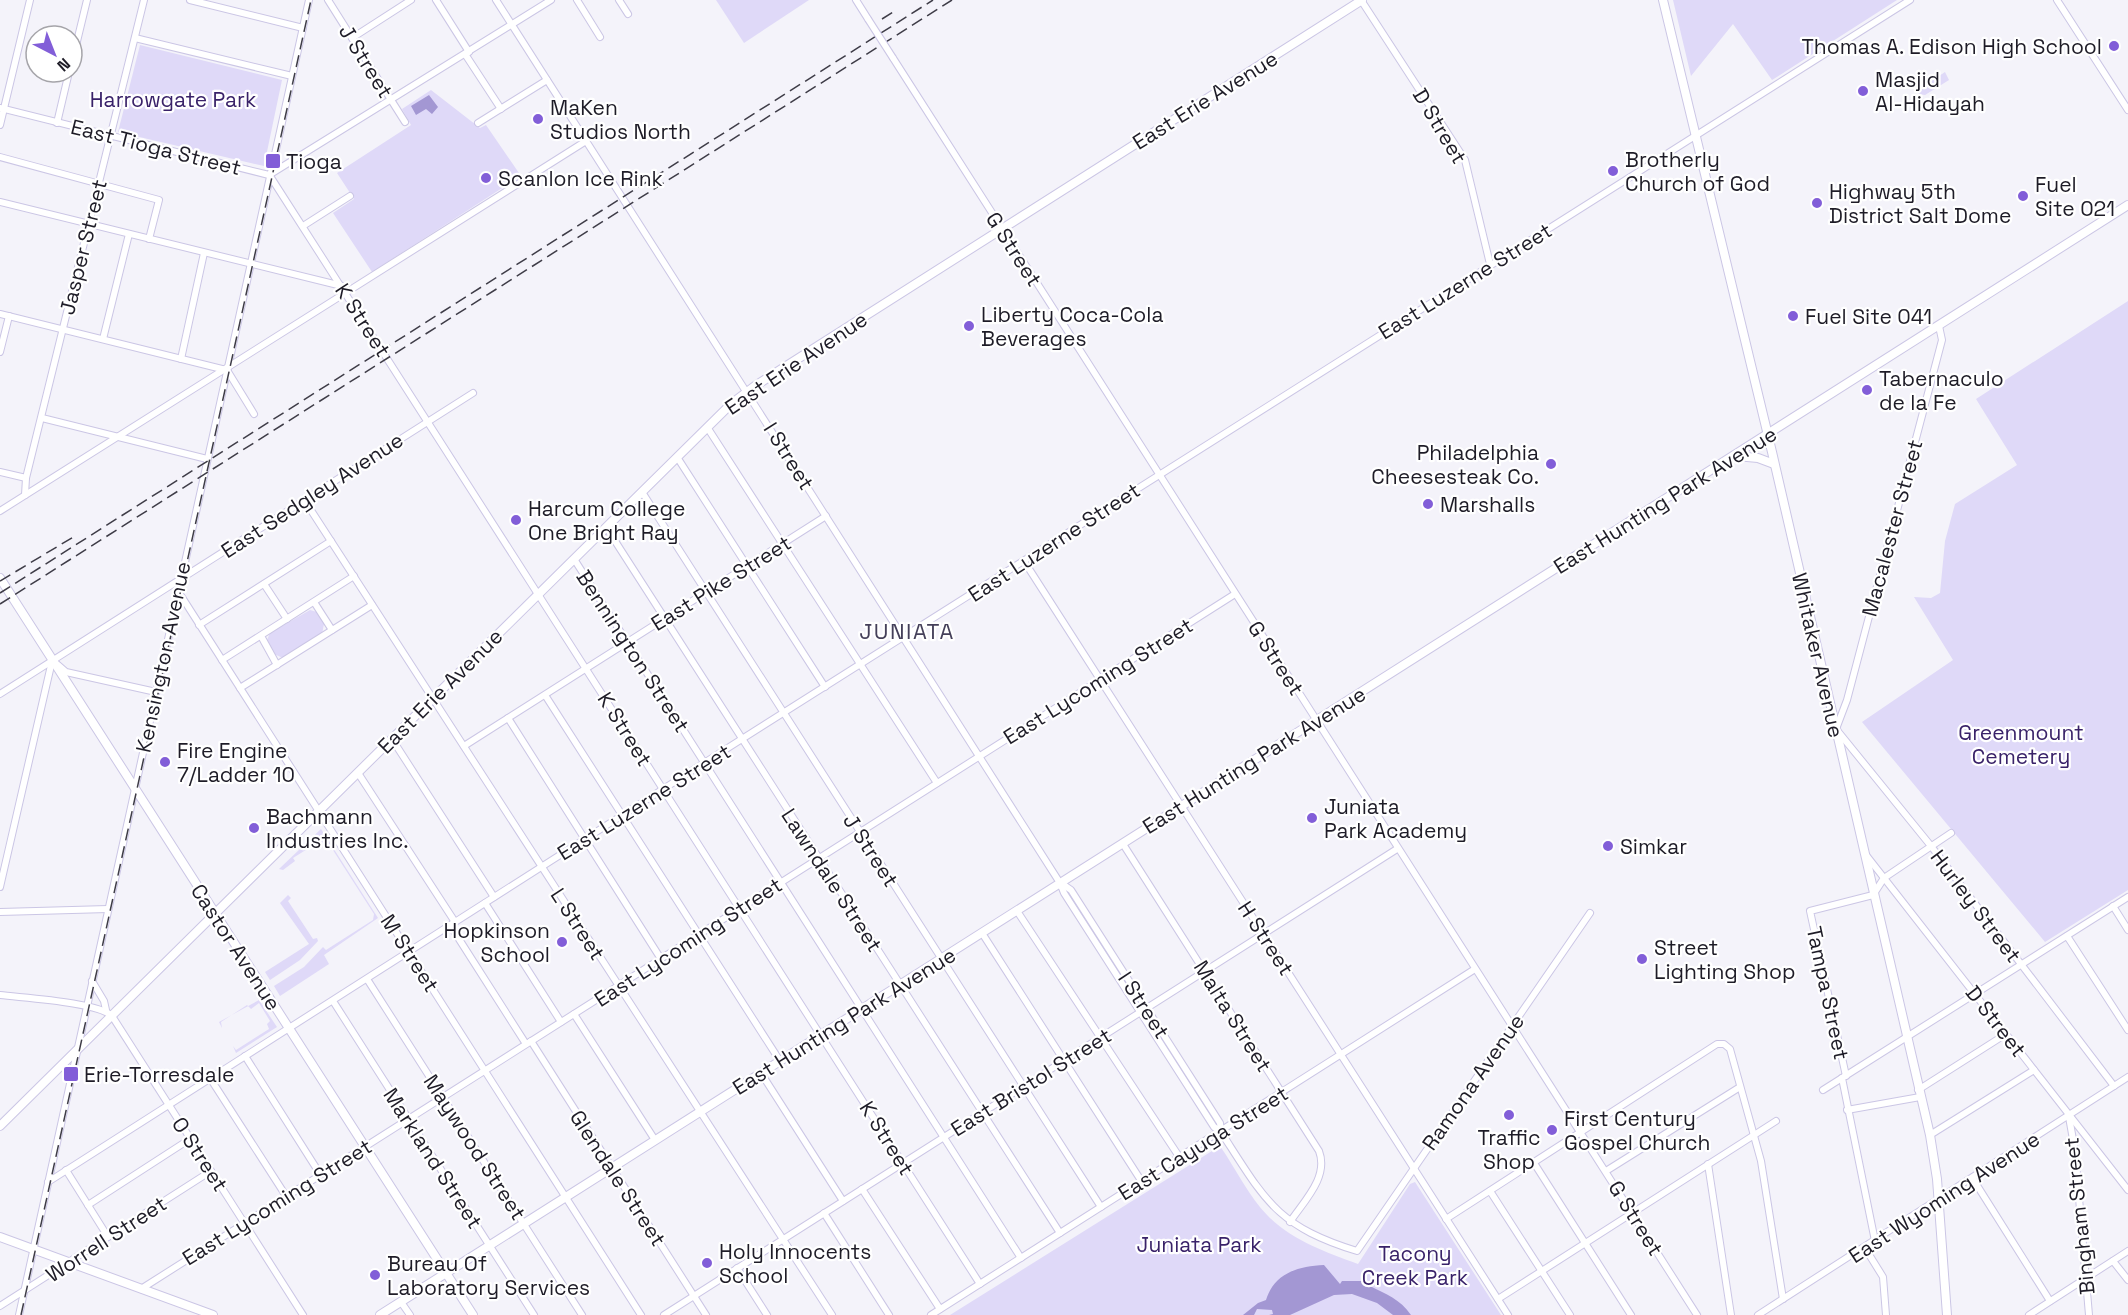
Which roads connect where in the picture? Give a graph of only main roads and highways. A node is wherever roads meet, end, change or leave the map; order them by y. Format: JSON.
{"nodes":[{"id":1,"x":1361,"y":0,"type":"edge"},
{"id":2,"x":1663,"y":0,"type":"edge"},
{"id":3,"x":2128,"y":205,"type":"edge"},
{"id":4,"x":1767,"y":436,"type":"junction"},
{"id":5,"x":1734,"y":456,"type":"junction"},
{"id":6,"x":1774,"y":464,"type":"junction"},
{"id":7,"x":0,"y":578,"type":"edge"},
{"id":8,"x":215,"y":914,"type":"junction"},
{"id":9,"x":0,"y":1126,"type":"edge"},
{"id":10,"x":0,"y":1237,"type":"edge"},
{"id":11,"x":446,"y":1274,"type":"junction"},
{"id":12,"x":213,"y":1315,"type":"edge"},
{"id":13,"x":380,"y":1315,"type":"edge"},
{"id":14,"x":473,"y":1315,"type":"edge"},
{"id":15,"x":1947,"y":1315,"type":"edge"}],
"edges":[{"from":1,"to":8,"type":"main road","name":"East Erie Avenue"},
{"from":2,"to":4,"type":"main road","name":"Whitaker Avenue"},
{"from":3,"to":4,"type":"main road","name":"East Hunting Park Avenue"},
{"from":4,"to":5,"type":"main road","name":"East Hunting Park Avenue"},
{"from":4,"to":6,"type":"main road","name":"Whitaker Avenue"},
{"from":5,"to":6,"type":"main road"},
{"from":5,"to":11,"type":"main road","name":"East Hunting Park Avenue"},
{"from":6,"to":15,"type":"main road","name":"Whitaker Avenue"},
{"from":7,"to":8,"type":"main road","name":"Castor Avenue"},
{"from":8,"to":9,"type":"main road","name":"East Erie Avenue"},
{"from":8,"to":11,"type":"main road","name":"Castor Avenue"},
{"from":10,"to":12,"type":"main road"},
{"from":11,"to":13,"type":"main road","name":"East Hunting Park Avenue"},
{"from":11,"to":14,"type":"main road","name":"Castor Avenue"}]}
